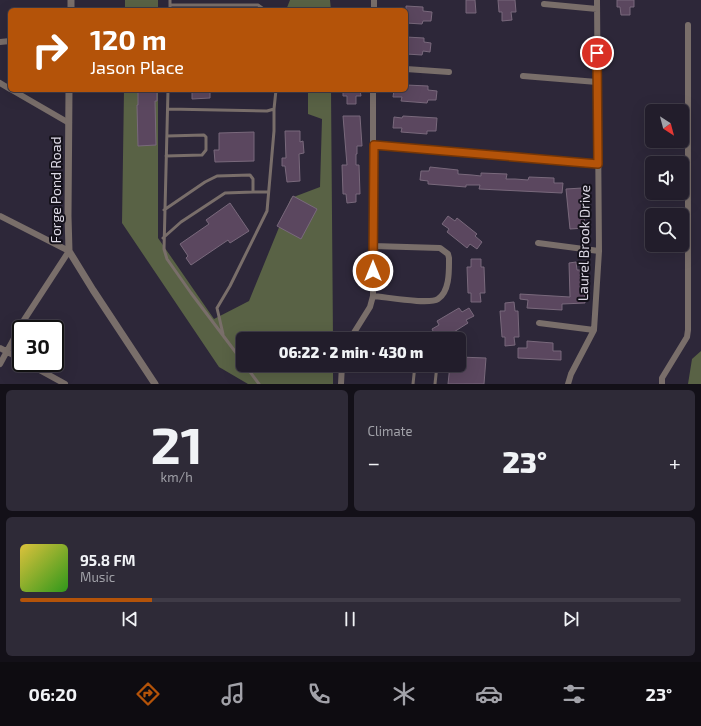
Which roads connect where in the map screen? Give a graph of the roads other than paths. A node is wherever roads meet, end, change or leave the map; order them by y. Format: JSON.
{"nodes":[{"id":1,"x":170,"y":0,"type":"edge"},
{"id":2,"x":598,"y":0,"type":"edge"},
{"id":3,"x":544,"y":4,"type":"dead end"},
{"id":4,"x":170,"y":5,"type":"joint"},
{"id":5,"x":262,"y":8,"type":"edge"},
{"id":6,"x":597,"y":9,"type":"junction"},
{"id":7,"x":688,"y":25,"type":"dead end"},
{"id":8,"x":408,"y":68,"type":"edge"},
{"id":9,"x":448,"y":72,"type":"dead end"},
{"id":10,"x":523,"y":76,"type":"dead end"},
{"id":11,"x":597,"y":82,"type":"junction"},
{"id":12,"x":15,"y":92,"type":"edge"},
{"id":13,"x":69,"y":92,"type":"edge"},
{"id":14,"x":168,"y":92,"type":"edge"},
{"id":15,"x":276,"y":92,"type":"edge"},
{"id":16,"x":374,"y":92,"type":"edge"},
{"id":17,"x":168,"y":109,"type":"junction"},
{"id":18,"x":274,"y":109,"type":"junction"},
{"id":19,"x":69,"y":123,"type":"junction"},
{"id":20,"x":167,"y":136,"type":"junction"},
{"id":21,"x":374,"y":145,"type":"junction"},
{"id":22,"x":166,"y":156,"type":"junction"},
{"id":23,"x":598,"y":164,"type":"junction"},
{"id":24,"x":253,"y":192,"type":"junction"},
{"id":25,"x":268,"y":192,"type":"junction"},
{"id":26,"x":164,"y":210,"type":"junction"},
{"id":27,"x":0,"y":216,"type":"edge"},
{"id":28,"x":163,"y":238,"type":"junction"},
{"id":29,"x":538,"y":243,"type":"dead end"},
{"id":30,"x":373,"y":246,"type":"junction"},
{"id":31,"x":69,"y":251,"type":"junction"},
{"id":32,"x":598,"y":251,"type":"junction"},
{"id":33,"x":373,"y":296,"type":"junction"},
{"id":34,"x":539,"y":322,"type":"dead end"},
{"id":35,"x":594,"y":330,"type":"junction"},
{"id":36,"x":354,"y":332,"type":"edge"},
{"id":37,"x":223,"y":336,"type":"junction"},
{"id":38,"x":0,"y":348,"type":"edge"},
{"id":39,"x":7,"y":352,"type":"junction"},
{"id":40,"x":236,"y":353,"type":"edge"},
{"id":41,"x":12,"y":354,"type":"edge"},
{"id":42,"x":0,"y":364,"type":"edge"},
{"id":43,"x":44,"y":372,"type":"edge"},
{"id":44,"x":250,"y":372,"type":"edge"},
{"id":45,"x":342,"y":372,"type":"edge"},
{"id":46,"x":414,"y":372,"type":"edge"},
{"id":47,"x":436,"y":372,"type":"edge"},
{"id":48,"x":66,"y":384,"type":"edge"},
{"id":49,"x":155,"y":384,"type":"edge"},
{"id":50,"x":259,"y":384,"type":"edge"},
{"id":51,"x":341,"y":384,"type":"edge"},
{"id":52,"x":413,"y":384,"type":"edge"},
{"id":53,"x":435,"y":384,"type":"edge"},
{"id":54,"x":568,"y":384,"type":"edge"},
{"id":55,"x":662,"y":384,"type":"edge"}],
"edges":[{"from":1,"to":4,"type":"lane"},
{"from":2,"to":6,"type":"street","name":"Laurel Brook Drive"},
{"from":3,"to":6,"type":"street"},
{"from":4,"to":5,"type":"lane"},
{"from":6,"to":11,"type":"street","name":"Laurel Brook Drive"},
{"from":7,"to":55,"type":"street"},
{"from":8,"to":9,"type":"street"},
{"from":10,"to":11,"type":"street"},
{"from":11,"to":23,"type":"street","name":"Laurel Brook Drive"},
{"from":12,"to":19,"type":"street"},
{"from":13,"to":19,"type":"street","name":"Forge Pond Road"},
{"from":14,"to":17,"type":"lane"},
{"from":15,"to":18,"type":"lane"},
{"from":16,"to":21,"type":"street"},
{"from":17,"to":18,"type":"lane"},
{"from":17,"to":20,"type":"lane"},
{"from":18,"to":25,"type":"lane"},
{"from":19,"to":31,"type":"street","name":"Forge Pond Road"},
{"from":20,"to":22,"type":"lane"},
{"from":20,"to":22,"type":"lane"},
{"from":21,"to":23,"type":"street"},
{"from":21,"to":30,"type":"street"},
{"from":22,"to":26,"type":"lane"},
{"from":23,"to":32,"type":"street","name":"Laurel Brook Drive"},
{"from":24,"to":25,"type":"lane"},
{"from":24,"to":26,"type":"lane"},
{"from":24,"to":28,"type":"lane"},
{"from":25,"to":37,"type":"lane"},
{"from":26,"to":28,"type":"lane"},
{"from":27,"to":31,"type":"street"},
{"from":28,"to":37,"type":"lane"},
{"from":29,"to":32,"type":"street"},
{"from":30,"to":33,"type":"street"},
{"from":30,"to":33,"type":"street"},
{"from":31,"to":39,"type":"street"},
{"from":31,"to":49,"type":"street","name":"Forge Pond Road"},
{"from":32,"to":35,"type":"street","name":"Laurel Brook Drive"},
{"from":33,"to":36,"type":"street"},
{"from":34,"to":35,"type":"street"},
{"from":35,"to":54,"type":"street","name":"Laurel Brook Drive"},
{"from":37,"to":40,"type":"lane"},
{"from":38,"to":39,"type":"street"},
{"from":39,"to":41,"type":"street"},
{"from":39,"to":42,"type":"street"},
{"from":43,"to":48,"type":"street"},
{"from":44,"to":50,"type":"lane"},
{"from":45,"to":51,"type":"street"},
{"from":46,"to":52,"type":"lane"},
{"from":47,"to":53,"type":"lane"}]}
